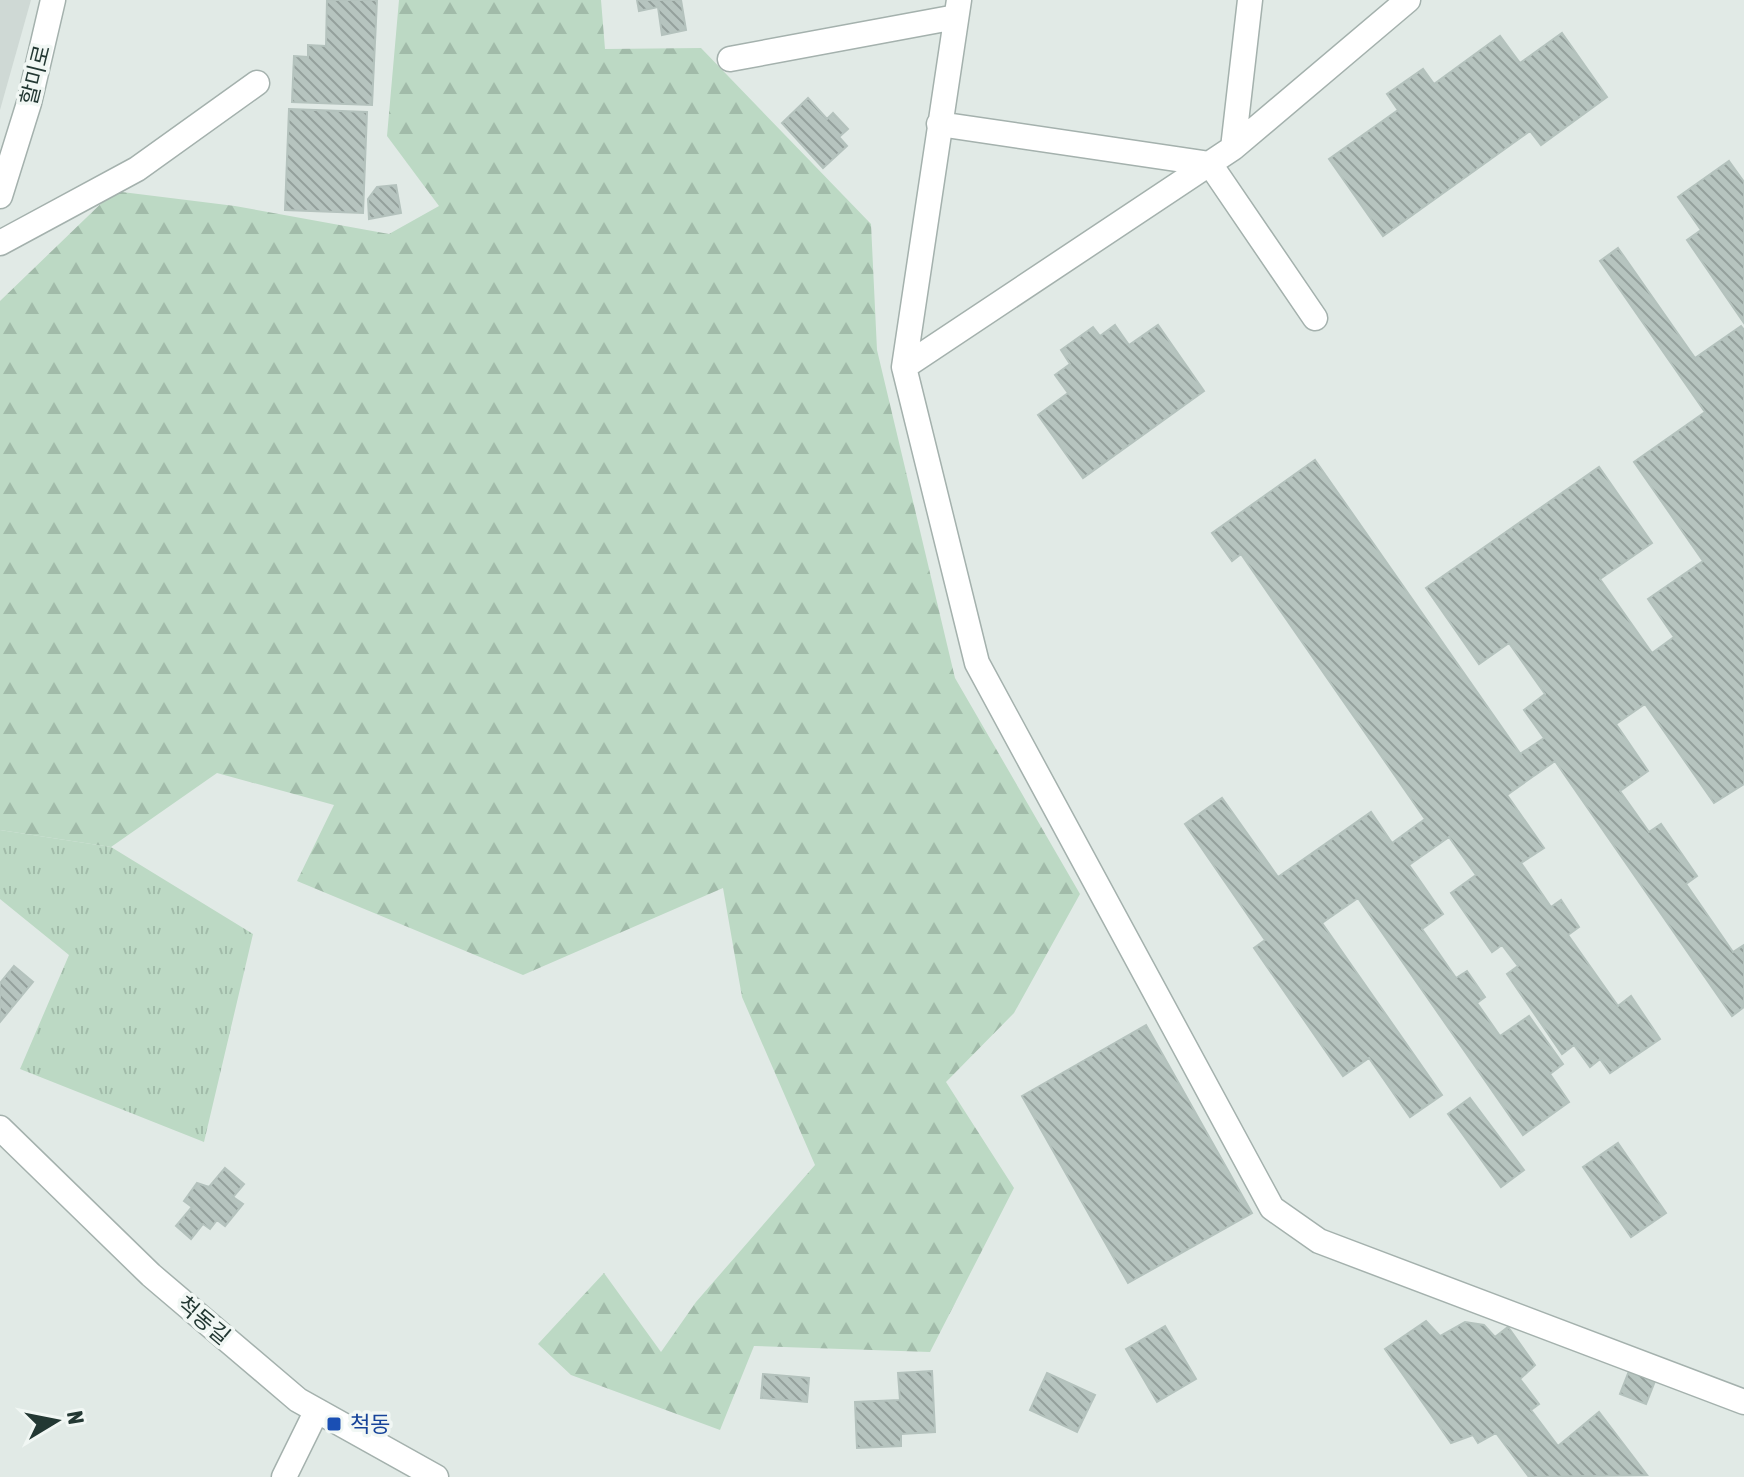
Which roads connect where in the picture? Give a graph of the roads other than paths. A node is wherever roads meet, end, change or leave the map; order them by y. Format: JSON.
{"nodes":[{"id":1,"x":53,"y":0,"type":"edge"},
{"id":2,"x":1250,"y":0,"type":"edge"},
{"id":3,"x":1408,"y":0,"type":"edge"},
{"id":4,"x":957,"y":9,"type":"edge"},
{"id":5,"x":730,"y":59,"type":"dead end"},
{"id":6,"x":257,"y":83,"type":"dead end"},
{"id":7,"x":939,"y":124,"type":"junction"},
{"id":8,"x":1233,"y":148,"type":"junction"},
{"id":9,"x":1210,"y":164,"type":"junction"},
{"id":10,"x":0,"y":196,"type":"edge"},
{"id":11,"x":0,"y":243,"type":"edge"},
{"id":12,"x":1315,"y":318,"type":"dead end"},
{"id":13,"x":904,"y":367,"type":"junction"},
{"id":14,"x":0,"y":1128,"type":"edge"},
{"id":15,"x":1744,"y":1402,"type":"edge"},
{"id":16,"x":316,"y":1412,"type":"junction"},
{"id":17,"x":284,"y":1477,"type":"edge"},
{"id":18,"x":436,"y":1477,"type":"edge"}],
"edges":[{"from":1,"to":10,"type":"street","name":"할미로"},
{"from":2,"to":8,"type":"street"},
{"from":3,"to":8,"type":"street"},
{"from":4,"to":5,"type":"street"},
{"from":4,"to":7,"type":"street"},
{"from":6,"to":11,"type":"street"},
{"from":7,"to":9,"type":"street"},
{"from":7,"to":13,"type":"street"},
{"from":8,"to":9,"type":"street"},
{"from":9,"to":12,"type":"street"},
{"from":9,"to":13,"type":"street"},
{"from":13,"to":15,"type":"street"},
{"from":14,"to":16,"type":"street","name":"척동길"},
{"from":16,"to":17,"type":"street"},
{"from":16,"to":18,"type":"street","name":"척동길"}]}
